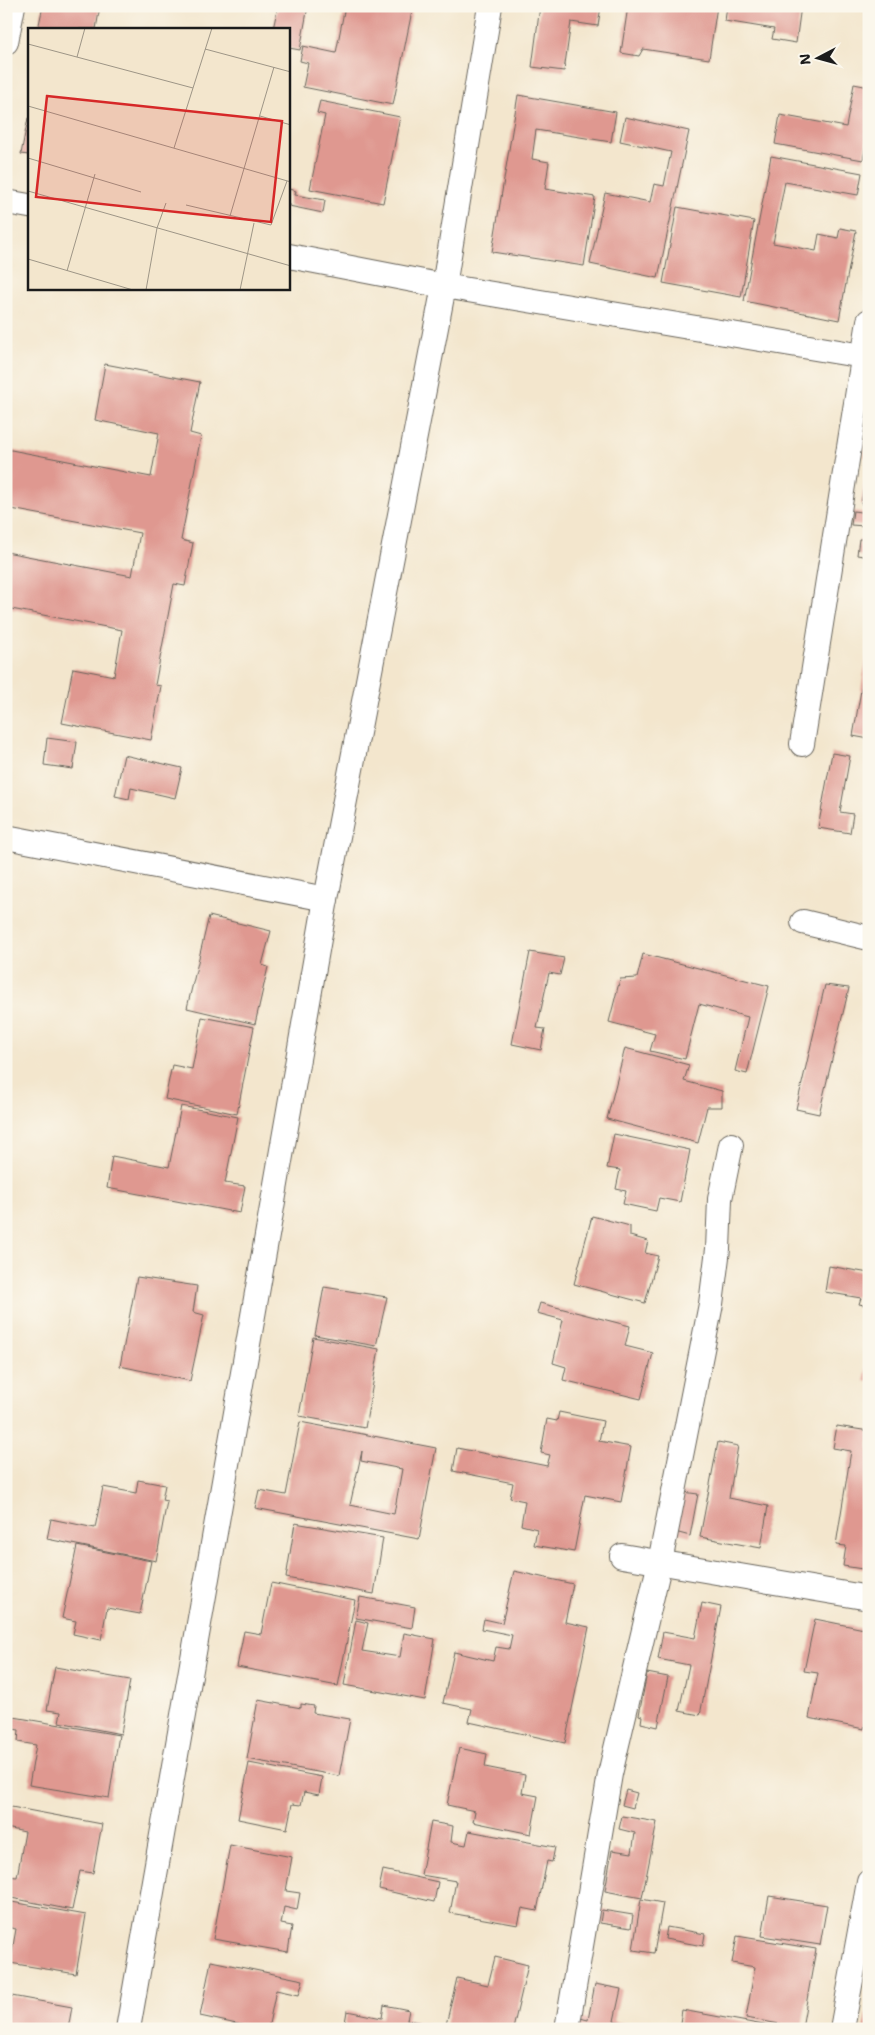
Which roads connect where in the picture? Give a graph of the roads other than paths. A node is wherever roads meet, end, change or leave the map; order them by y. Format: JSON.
{"nodes":[{"id":1,"x":13,"y":6,"type":"edge"},
{"id":2,"x":490,"y":6,"type":"edge"},
{"id":3,"x":6,"y":42,"type":"edge"},
{"id":4,"x":6,"y":202,"type":"edge"},
{"id":5,"x":28,"y":206,"type":"edge"},
{"id":6,"x":290,"y":256,"type":"edge"},
{"id":7,"x":444,"y":286,"type":"junction"},
{"id":8,"x":869,"y":321,"type":"edge"},
{"id":9,"x":864,"y":356,"type":"junction"},
{"id":10,"x":802,"y":744,"type":"dead end"},
{"id":11,"x":6,"y":836,"type":"edge"},
{"id":12,"x":326,"y":899,"type":"junction"},
{"id":13,"x":803,"y":922,"type":"dead end"},
{"id":14,"x":869,"y":938,"type":"edge"},
{"id":15,"x":731,"y":1144,"type":"dead end"},
{"id":16,"x":622,"y":1556,"type":"dead end"},
{"id":17,"x":660,"y":1562,"type":"junction"},
{"id":18,"x":869,"y":1598,"type":"edge"},
{"id":19,"x":869,"y":1882,"type":"edge"},
{"id":20,"x":128,"y":2029,"type":"edge"},
{"id":21,"x":567,"y":2029,"type":"edge"},
{"id":22,"x":842,"y":2029,"type":"edge"}],
"edges":[{"from":1,"to":3,"type":"street"},
{"from":2,"to":7,"type":"street"},
{"from":4,"to":5,"type":"street"},
{"from":6,"to":7,"type":"street"},
{"from":7,"to":9,"type":"street"},
{"from":7,"to":12,"type":"street"},
{"from":8,"to":9,"type":"street"},
{"from":9,"to":10,"type":"street"},
{"from":11,"to":12,"type":"street"},
{"from":12,"to":20,"type":"street"},
{"from":13,"to":14,"type":"street"},
{"from":15,"to":17,"type":"street"},
{"from":16,"to":17,"type":"street"},
{"from":17,"to":18,"type":"street"},
{"from":17,"to":21,"type":"street"},
{"from":19,"to":22,"type":"street"}]}
